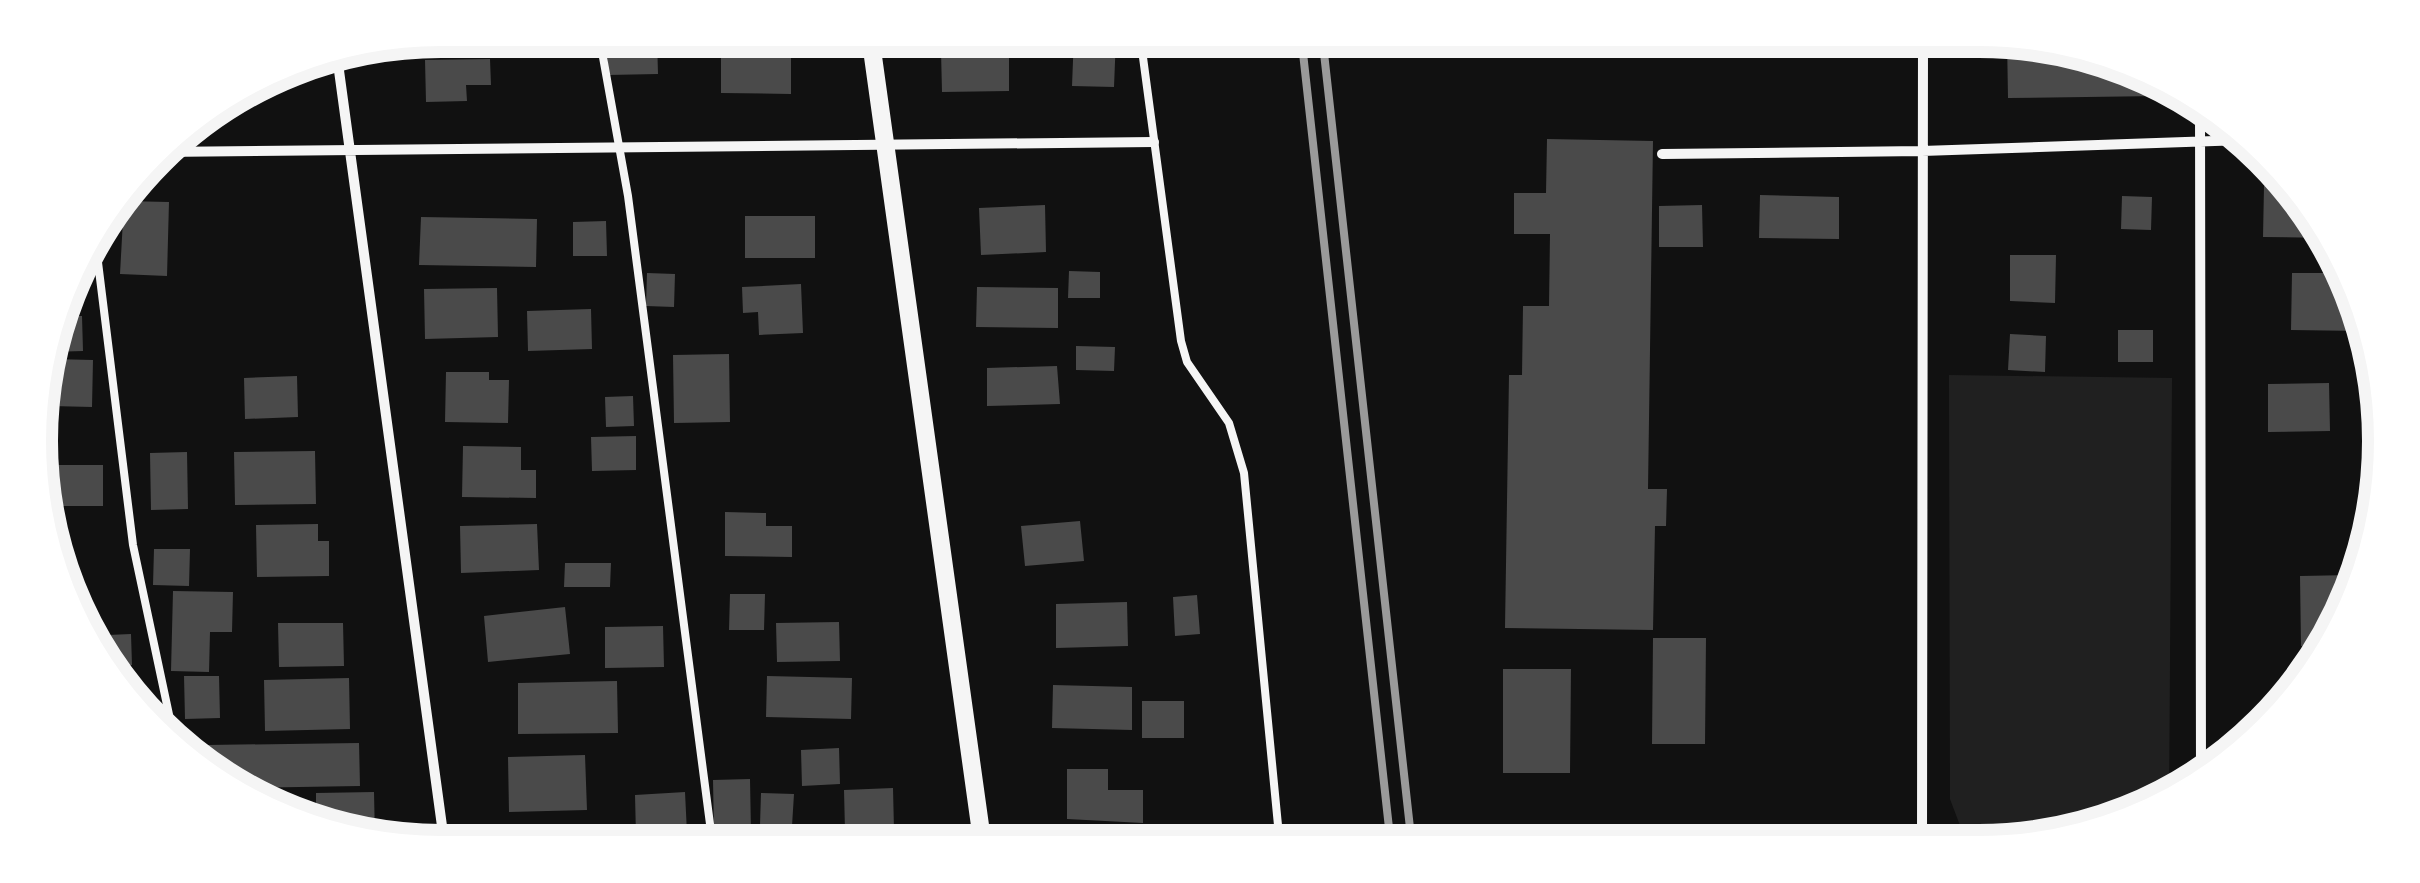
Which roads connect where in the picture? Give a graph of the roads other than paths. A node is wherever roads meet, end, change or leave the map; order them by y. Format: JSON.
{"nodes":[{"id":1,"x":602,"y":52,"type":"edge"},
{"id":2,"x":872,"y":52,"type":"edge"},
{"id":3,"x":1142,"y":52,"type":"edge"},
{"id":4,"x":1923,"y":52,"type":"edge"},
{"id":5,"x":338,"y":67,"type":"edge"},
{"id":6,"x":2200,"y":122,"type":"edge"},
{"id":7,"x":2200,"y":140,"type":"junction"},
{"id":8,"x":2224,"y":140,"type":"edge"},
{"id":9,"x":1154,"y":142,"type":"junction"},
{"id":10,"x":886,"y":147,"type":"junction"},
{"id":11,"x":618,"y":148,"type":"junction"},
{"id":12,"x":350,"y":150,"type":"junction"},
{"id":13,"x":182,"y":152,"type":"edge"},
{"id":14,"x":1922,"y":152,"type":"junction"},
{"id":15,"x":1662,"y":154,"type":"dead end"},
{"id":16,"x":98,"y":260,"type":"edge"},
{"id":17,"x":170,"y":721,"type":"edge"},
{"id":18,"x":2201,"y":761,"type":"edge"},
{"id":19,"x":444,"y":830,"type":"edge"},
{"id":20,"x":711,"y":830,"type":"edge"},
{"id":21,"x":980,"y":830,"type":"edge"},
{"id":22,"x":1278,"y":830,"type":"edge"},
{"id":23,"x":1922,"y":830,"type":"edge"}],
"edges":[{"from":1,"to":11,"type":"lane"},
{"from":2,"to":10,"type":"street"},
{"from":3,"to":9,"type":"lane"},
{"from":4,"to":14,"type":"street"},
{"from":5,"to":12,"type":"street"},
{"from":6,"to":7,"type":"street"},
{"from":7,"to":8,"type":"street"},
{"from":7,"to":14,"type":"street"},
{"from":7,"to":18,"type":"street"},
{"from":9,"to":10,"type":"street"},
{"from":9,"to":22,"type":"lane"},
{"from":10,"to":11,"type":"street"},
{"from":10,"to":21,"type":"street"},
{"from":11,"to":12,"type":"street"},
{"from":11,"to":20,"type":"lane"},
{"from":12,"to":13,"type":"street"},
{"from":12,"to":19,"type":"street"},
{"from":14,"to":15,"type":"street"},
{"from":14,"to":23,"type":"street"},
{"from":16,"to":17,"type":"lane"}]}
